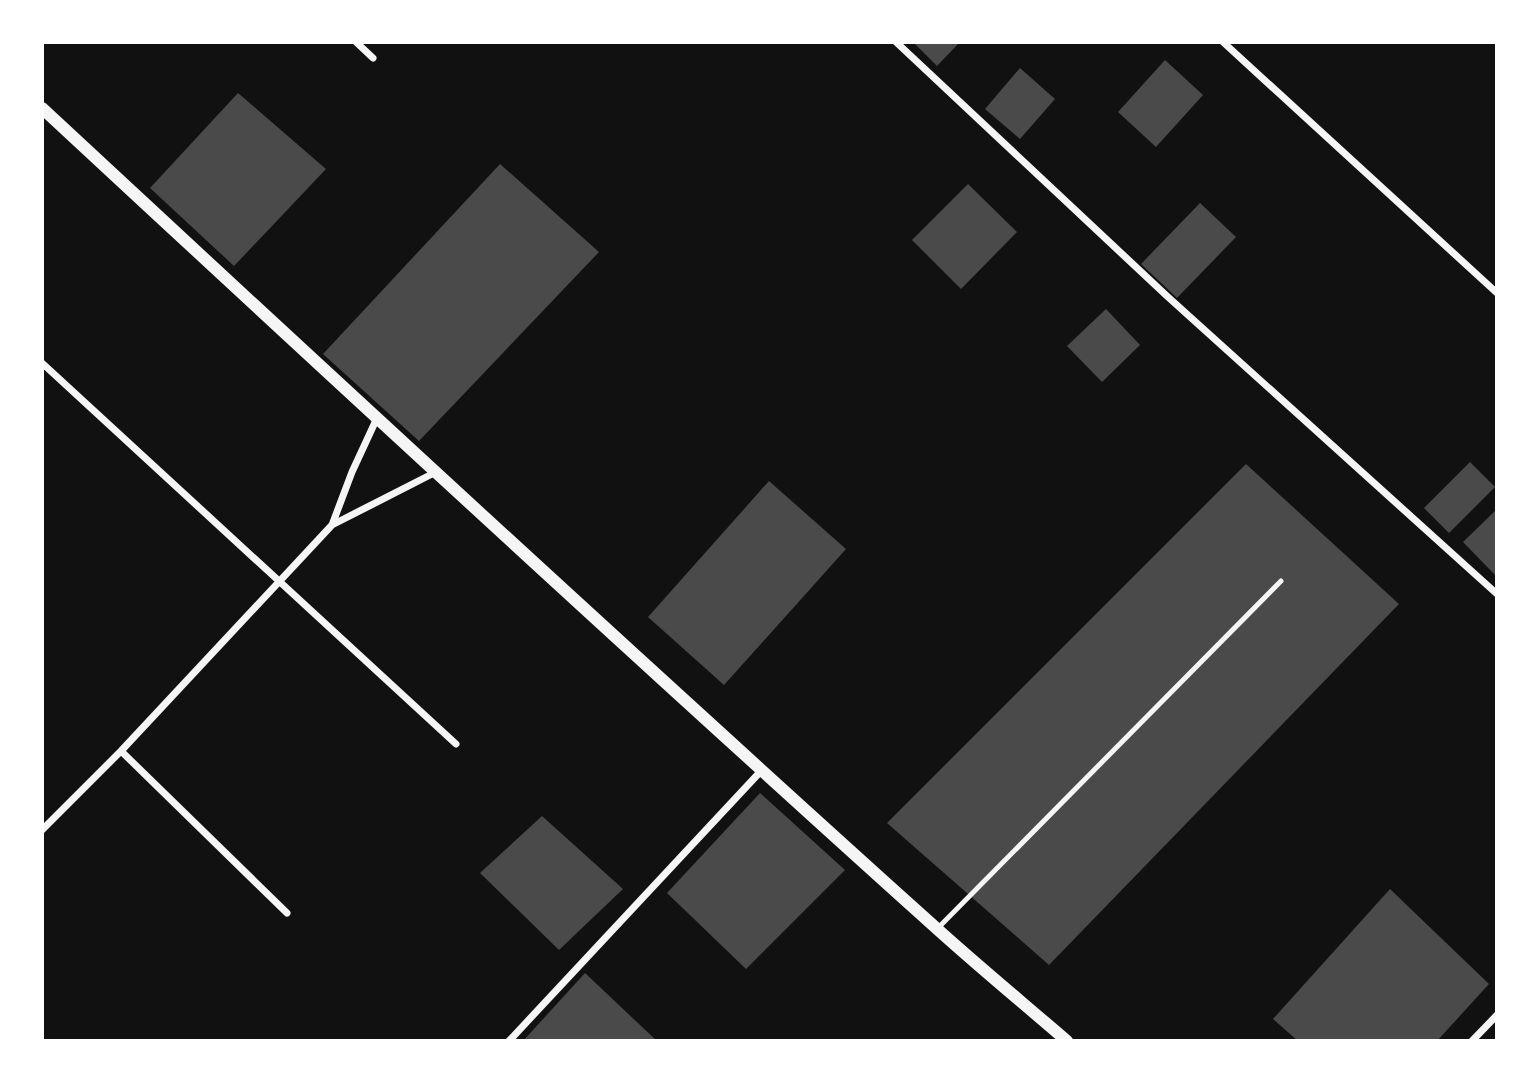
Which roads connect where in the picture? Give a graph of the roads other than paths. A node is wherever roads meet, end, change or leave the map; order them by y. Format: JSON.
{"nodes":[{"id":1,"x":356,"y":42,"type":"edge"},
{"id":2,"x":896,"y":42,"type":"edge"},
{"id":3,"x":1223,"y":42,"type":"edge"},
{"id":4,"x":373,"y":58,"type":"dead end"},
{"id":5,"x":42,"y":108,"type":"edge"},
{"id":6,"x":1497,"y":293,"type":"edge"},
{"id":7,"x":42,"y":363,"type":"edge"},
{"id":8,"x":377,"y":418,"type":"junction"},
{"id":9,"x":434,"y":472,"type":"junction"},
{"id":10,"x":332,"y":525,"type":"junction"},
{"id":11,"x":279,"y":580,"type":"junction"},
{"id":12,"x":1281,"y":581,"type":"dead end"},
{"id":13,"x":1497,"y":594,"type":"edge"},
{"id":14,"x":456,"y":744,"type":"dead end"},
{"id":15,"x":121,"y":751,"type":"junction"},
{"id":16,"x":761,"y":771,"type":"junction"},
{"id":17,"x":42,"y":830,"type":"edge"},
{"id":18,"x":287,"y":913,"type":"dead end"},
{"id":19,"x":937,"y":929,"type":"junction"},
{"id":20,"x":1497,"y":1015,"type":"edge"},
{"id":21,"x":509,"y":1041,"type":"edge"},
{"id":22,"x":1067,"y":1041,"type":"edge"},
{"id":23,"x":1472,"y":1041,"type":"edge"}],
"edges":[{"from":1,"to":4,"type":"street"},
{"from":2,"to":13,"type":"street"},
{"from":3,"to":6,"type":"street"},
{"from":5,"to":8,"type":"street"},
{"from":7,"to":11,"type":"street"},
{"from":8,"to":9,"type":"street"},
{"from":8,"to":10,"type":"street"},
{"from":9,"to":10,"type":"street"},
{"from":9,"to":16,"type":"street"},
{"from":10,"to":11,"type":"street"},
{"from":11,"to":14,"type":"street"},
{"from":11,"to":15,"type":"street"},
{"from":12,"to":19,"type":"lane"},
{"from":15,"to":17,"type":"street"},
{"from":15,"to":18,"type":"street"},
{"from":16,"to":19,"type":"street"},
{"from":16,"to":21,"type":"street"},
{"from":19,"to":22,"type":"street"},
{"from":20,"to":23,"type":"street"}]}
